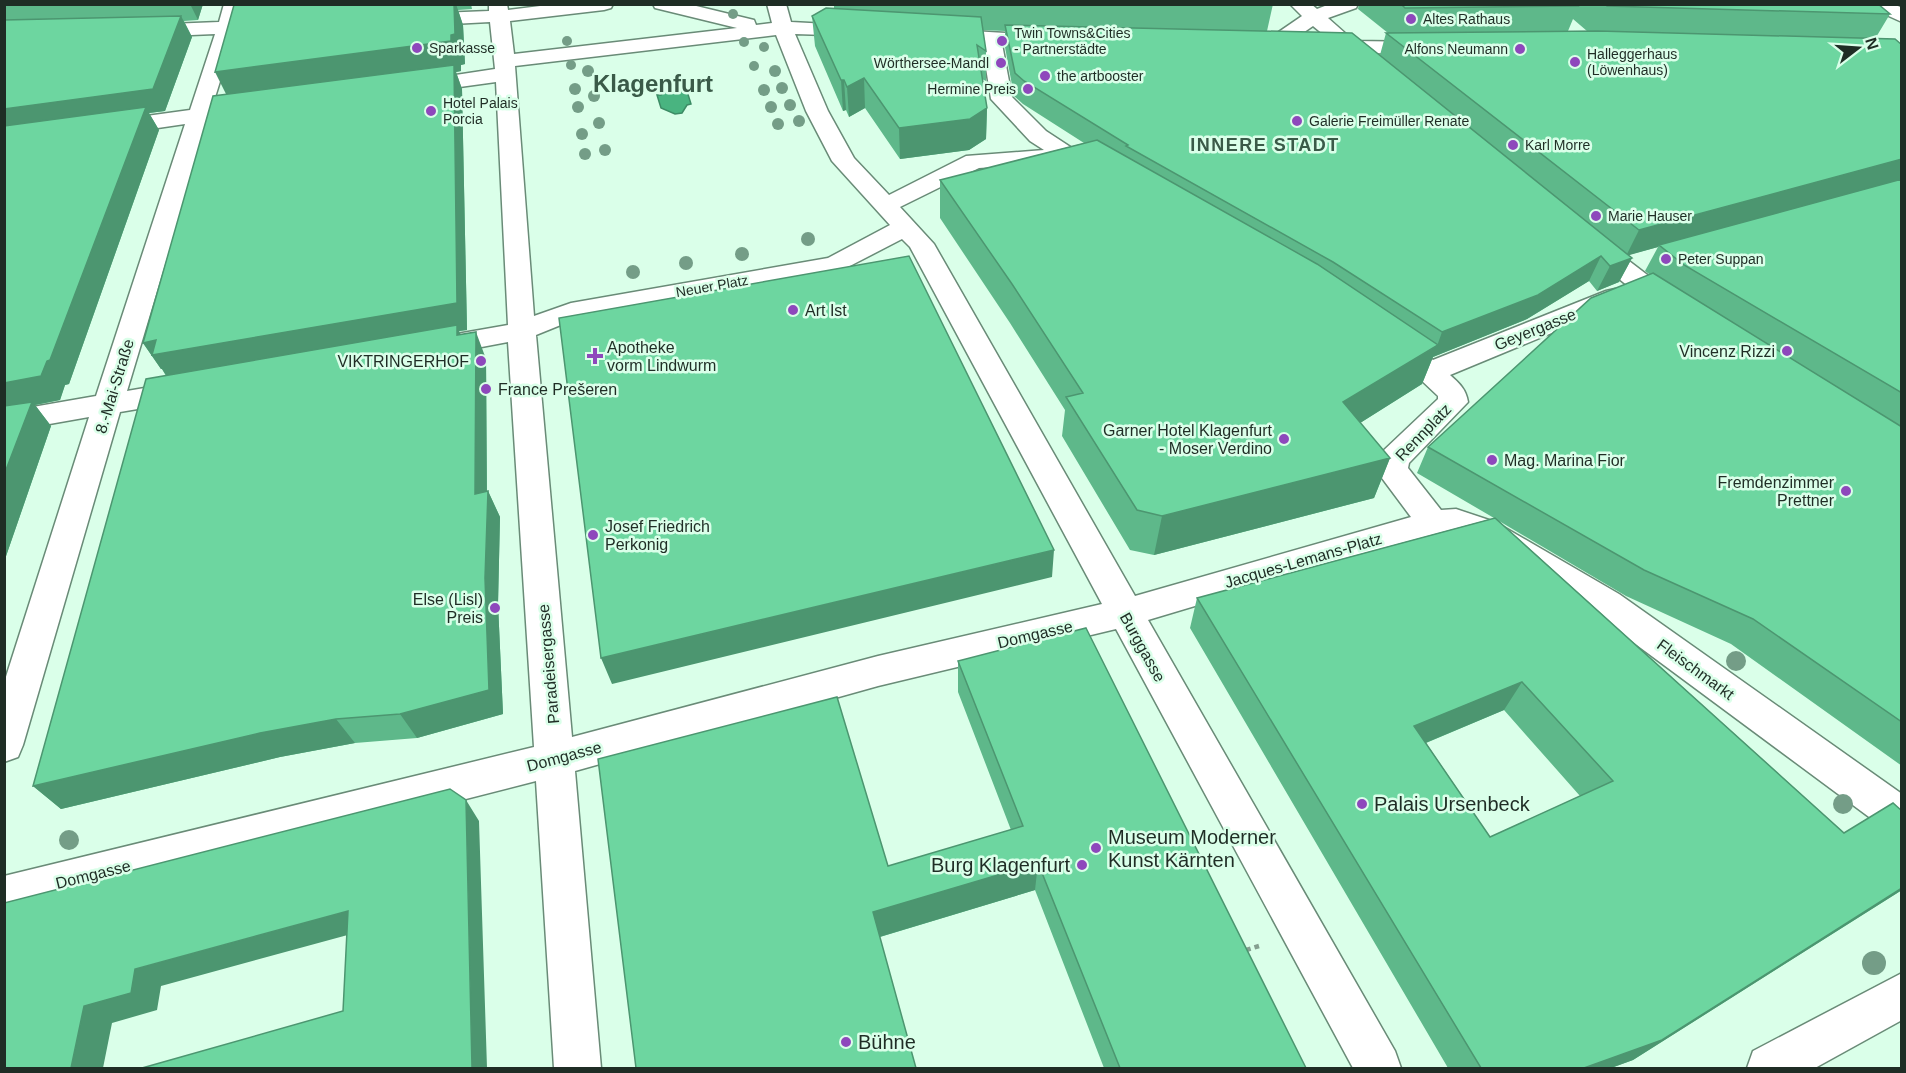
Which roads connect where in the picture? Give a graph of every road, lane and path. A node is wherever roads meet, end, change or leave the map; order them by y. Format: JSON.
{"nodes":[{"id":1,"x":234,"y":4,"type":"edge"},
{"id":2,"x":604,"y":4,"type":"edge"},
{"id":3,"x":662,"y":4,"type":"edge"},
{"id":4,"x":776,"y":4,"type":"edge"},
{"id":5,"x":1349,"y":4,"type":"edge"},
{"id":6,"x":1306,"y":11,"type":"edge"},
{"id":7,"x":506,"y":12,"type":"edge"},
{"id":8,"x":390,"y":21,"type":"edge"},
{"id":9,"x":261,"y":27,"type":"edge"},
{"id":10,"x":226,"y":28,"type":"junction"},
{"id":11,"x":776,"y":29,"type":"junction"},
{"id":12,"x":120,"y":31,"type":"edge"},
{"id":13,"x":879,"y":31,"type":"edge"},
{"id":14,"x":924,"y":34,"type":"edge"},
{"id":15,"x":991,"y":39,"type":"junction"},
{"id":16,"x":1074,"y":40,"type":"edge"},
{"id":17,"x":1250,"y":43,"type":"edge"},
{"id":18,"x":1274,"y":44,"type":"junction"},
{"id":19,"x":1351,"y":48,"type":"junction"},
{"id":20,"x":1446,"y":48,"type":"edge"},
{"id":21,"x":506,"y":68,"type":"junction"},
{"id":22,"x":1379,"y":70,"type":"edge"},
{"id":23,"x":390,"y":90,"type":"edge"},
{"id":24,"x":236,"y":111,"type":"edge"},
{"id":25,"x":197,"y":116,"type":"junction"},
{"id":26,"x":93,"y":130,"type":"edge"},
{"id":27,"x":1067,"y":155,"type":"junction"},
{"id":28,"x":1114,"y":177,"type":"edge"},
{"id":29,"x":902,"y":214,"type":"junction"},
{"id":30,"x":1574,"y":230,"type":"edge"},
{"id":31,"x":1637,"y":271,"type":"junction"},
{"id":32,"x":1689,"y":318,"type":"edge"},
{"id":33,"x":522,"y":331,"type":"junction"},
{"id":34,"x":1373,"y":333,"type":"edge"},
{"id":35,"x":404,"y":352,"type":"edge"},
{"id":36,"x":1430,"y":372,"type":"junction"},
{"id":37,"x":215,"y":386,"type":"edge"},
{"id":38,"x":108,"y":404,"type":"junction"},
{"id":39,"x":4,"y":422,"type":"edge"},
{"id":40,"x":1433,"y":523,"type":"junction"},
{"id":41,"x":1483,"y":531,"type":"joint"},
{"id":42,"x":1124,"y":613,"type":"junction"},
{"id":43,"x":4,"y":745,"type":"edge"},
{"id":44,"x":555,"y":759,"type":"junction"},
{"id":45,"x":1902,"y":818,"type":"edge"},
{"id":46,"x":4,"y":897,"type":"edge"},
{"id":47,"x":1302,"y":932,"type":"junction"},
{"id":48,"x":1235,"y":954,"type":"edge"},
{"id":49,"x":1902,"y":995,"type":"edge"},
{"id":50,"x":578,"y":1068,"type":"edge"},
{"id":51,"x":1378,"y":1068,"type":"edge"},
{"id":52,"x":1770,"y":1068,"type":"edge"}],
"edges":[{"from":1,"to":10,"type":"street","name":"8.-Mai-Straße"},
{"from":2,"to":7,"type":"street"},
{"from":3,"to":11,"type":"street"},
{"from":4,"to":11,"type":"street"},
{"from":5,"to":6,"type":"street"},
{"from":6,"to":18,"type":"street"},
{"from":6,"to":19,"type":"street"},
{"from":7,"to":8,"type":"street"},
{"from":7,"to":21,"type":"street"},
{"from":9,"to":10,"type":"street"},
{"from":10,"to":12,"type":"street"},
{"from":10,"to":25,"type":"street","name":"8.-Mai-Straße"},
{"from":11,"to":13,"type":"street"},
{"from":11,"to":21,"type":"street"},
{"from":11,"to":29,"type":"street"},
{"from":14,"to":15,"type":"street"},
{"from":15,"to":16,"type":"street"},
{"from":15,"to":27,"type":"street"},
{"from":17,"to":18,"type":"street"},
{"from":18,"to":19,"type":"street"},
{"from":19,"to":20,"type":"street"},
{"from":19,"to":22,"type":"street"},
{"from":21,"to":23,"type":"street"},
{"from":21,"to":33,"type":"street"},
{"from":24,"to":25,"type":"street"},
{"from":25,"to":26,"type":"street"},
{"from":25,"to":38,"type":"street","name":"8.-Mai-Straße"},
{"from":27,"to":28,"type":"street"},
{"from":27,"to":29,"type":"street","name":"Neuer Platz"},
{"from":29,"to":33,"type":"street","name":"Neuer Platz"},
{"from":29,"to":42,"type":"street","name":"Burggasse"},
{"from":30,"to":31,"type":"street"},
{"from":31,"to":32,"type":"street"},
{"from":31,"to":36,"type":"street","name":"Geyergasse"},
{"from":33,"to":35,"type":"street","name":"Neuer Platz"},
{"from":33,"to":44,"type":"street","name":"Paradeisergasse"},
{"from":34,"to":36,"type":"street"},
{"from":36,"to":40,"type":"street","name":"Rennplatz"},
{"from":37,"to":38,"type":"street"},
{"from":38,"to":39,"type":"street"},
{"from":38,"to":43,"type":"street","name":"8.-Mai-Straße"},
{"from":40,"to":41,"type":"street","name":"Jacques-Lemans-Platz"},
{"from":40,"to":42,"type":"street","name":"Jacques-Lemans-Platz"},
{"from":41,"to":45,"type":"street","name":"Fleischmarkt"},
{"from":42,"to":44,"type":"street","name":"Domgasse"},
{"from":42,"to":47,"type":"street","name":"Burggasse"},
{"from":44,"to":46,"type":"street","name":"Domgasse"},
{"from":44,"to":50,"type":"street","name":"Paradeisergasse"},
{"from":47,"to":48,"type":"path"},
{"from":47,"to":51,"type":"street","name":"Burggasse"},
{"from":49,"to":52,"type":"street"}]}
